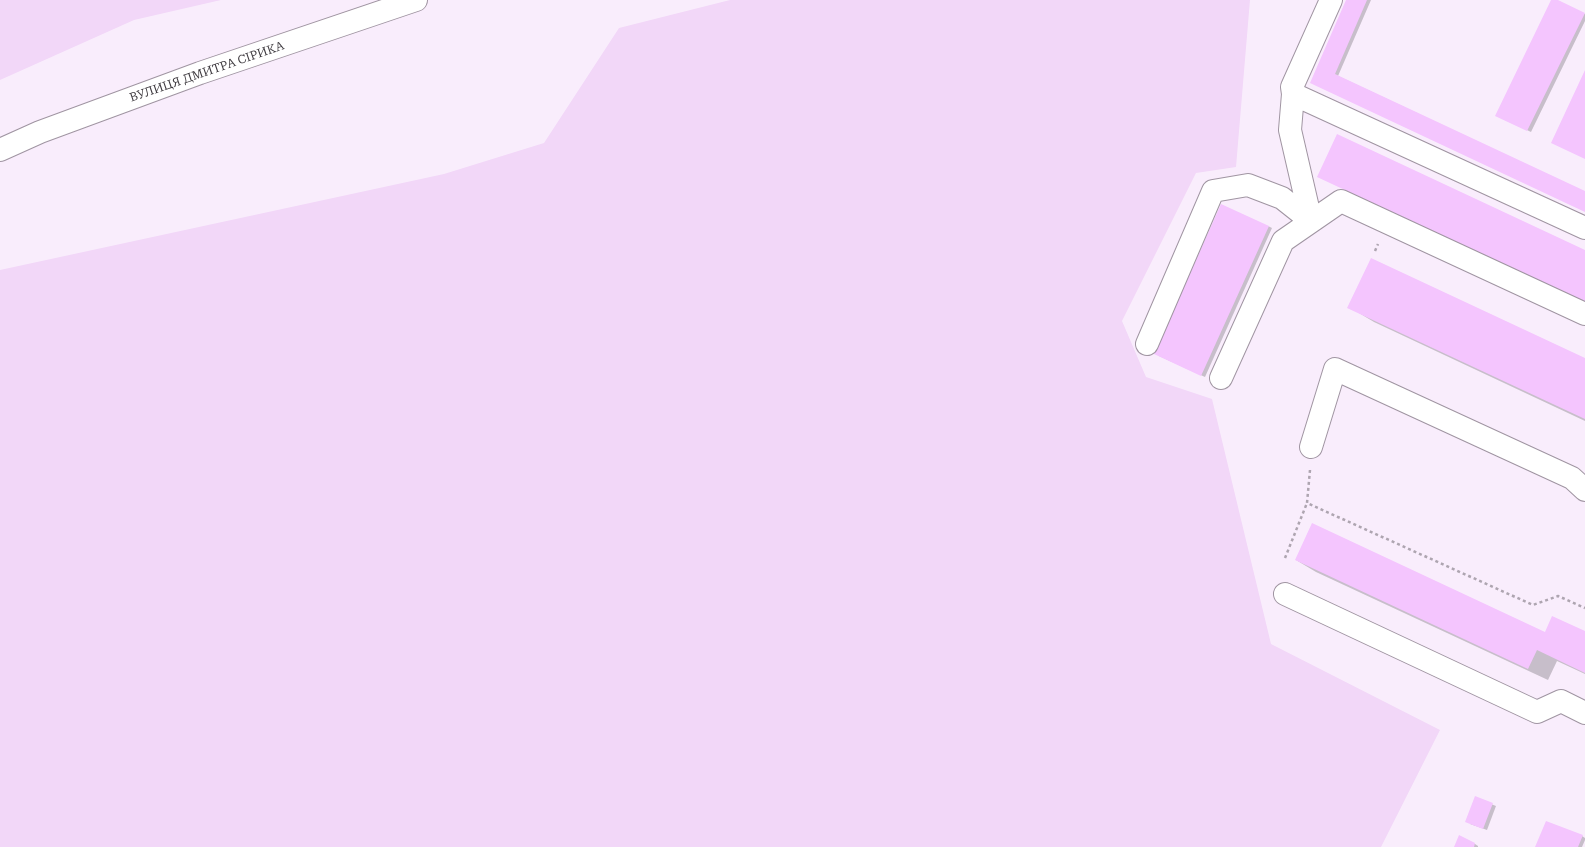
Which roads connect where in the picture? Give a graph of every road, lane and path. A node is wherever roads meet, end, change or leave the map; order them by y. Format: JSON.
{"nodes":[{"id":1,"x":416,"y":0,"type":"edge"},
{"id":2,"x":1331,"y":0,"type":"edge"},
{"id":3,"x":1293,"y":94,"type":"junction"},
{"id":4,"x":0,"y":150,"type":"edge"},
{"id":5,"x":1311,"y":221,"type":"junction"},
{"id":6,"x":1585,"y":228,"type":"edge"},
{"id":7,"x":1585,"y":314,"type":"edge"},
{"id":8,"x":1147,"y":344,"type":"dead end"},
{"id":9,"x":1221,"y":378,"type":"dead end"},
{"id":10,"x":1311,"y":447,"type":"joint"},
{"id":11,"x":1585,"y":490,"type":"edge"},
{"id":12,"x":1307,"y":503,"type":"junction"},
{"id":13,"x":1285,"y":558,"type":"dead end"},
{"id":14,"x":1285,"y":594,"type":"dead end"},
{"id":15,"x":1585,"y":608,"type":"edge"},
{"id":16,"x":1585,"y":713,"type":"edge"}],
"edges":[{"from":1,"to":4,"type":"street","name":"ВУЛИЦЯ ДМИТРА СІРИКА"},
{"from":2,"to":3,"type":"street"},
{"from":3,"to":5,"type":"street"},
{"from":3,"to":6,"type":"street"},
{"from":5,"to":7,"type":"street"},
{"from":5,"to":8,"type":"street"},
{"from":5,"to":9,"type":"street"},
{"from":10,"to":11,"type":"street"},
{"from":10,"to":12,"type":"path"},
{"from":12,"to":13,"type":"path"},
{"from":12,"to":15,"type":"path"},
{"from":14,"to":16,"type":"street"}]}
